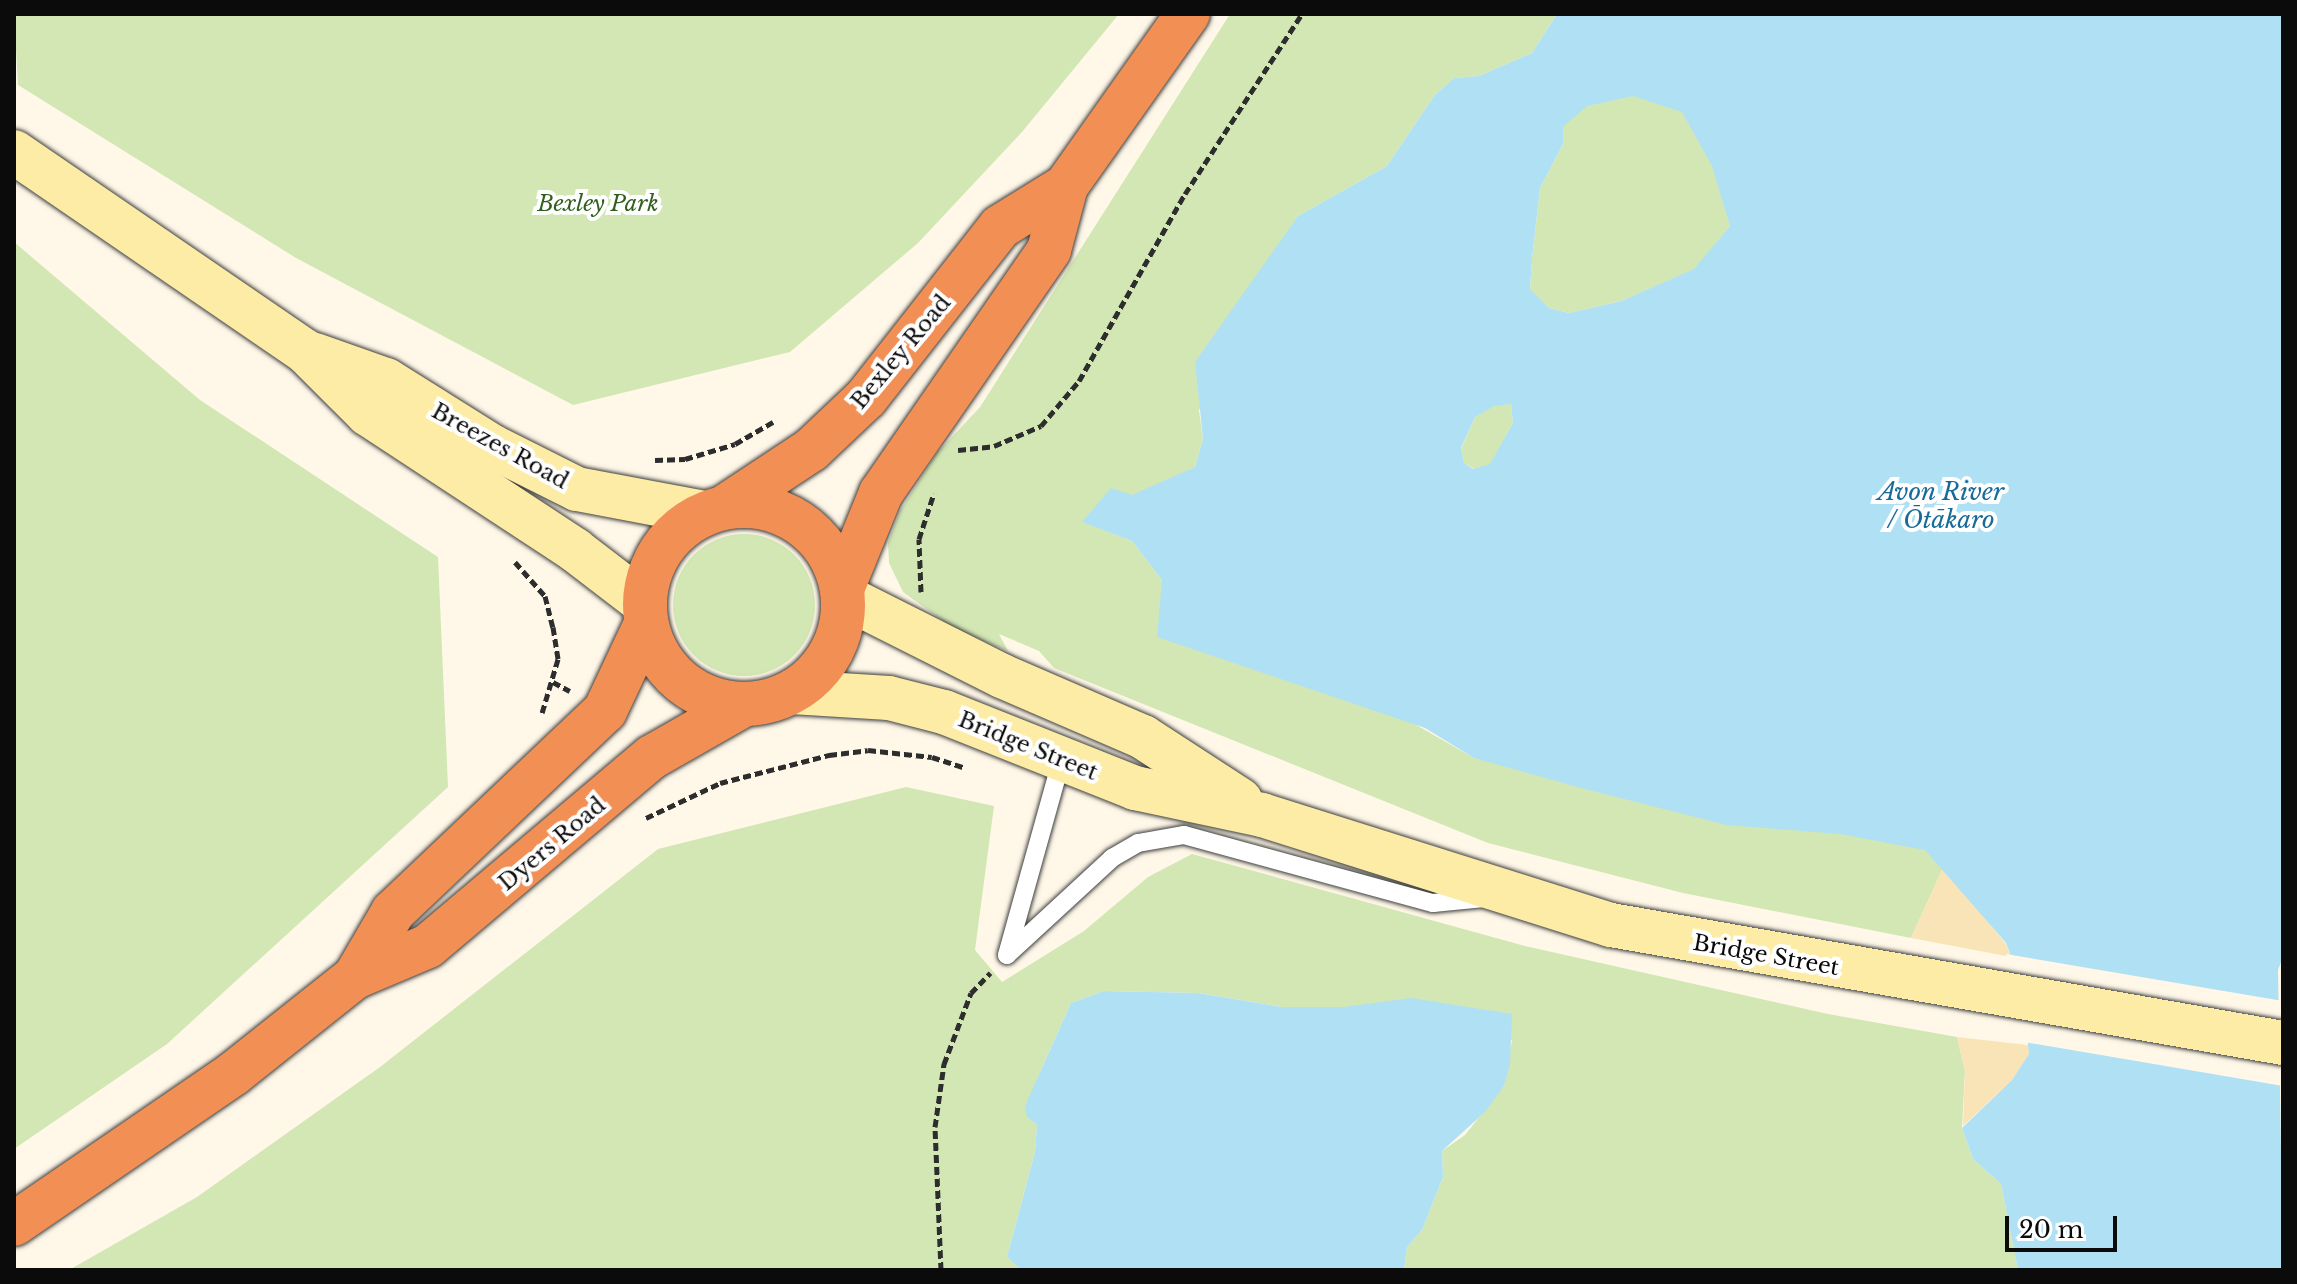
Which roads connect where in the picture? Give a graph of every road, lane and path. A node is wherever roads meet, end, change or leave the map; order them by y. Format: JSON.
{"nodes":[{"id":1,"x":1188,"y":14,"type":"edge"},
{"id":2,"x":1302,"y":14,"type":"edge"},
{"id":3,"x":14,"y":152,"type":"edge"},
{"id":4,"x":1066,"y":186,"type":"junction"},
{"id":5,"x":305,"y":351,"type":"junction"},
{"id":6,"x":782,"y":419,"type":"dead end"},
{"id":7,"x":649,"y":460,"type":"dead end"},
{"id":8,"x":948,"y":462,"type":"dead end"},
{"id":9,"x":939,"y":484,"type":"dead end"},
{"id":10,"x":714,"y":510,"type":"junction"},
{"id":11,"x":921,"y":583,"type":"dead end"},
{"id":12,"x":842,"y":593,"type":"junction"},
{"id":13,"x":545,"y":596,"type":"dead end"},
{"id":14,"x":645,"y":613,"type":"junction"},
{"id":15,"x":553,"y":682,"type":"dead end"},
{"id":16,"x":792,"y":692,"type":"junction"},
{"id":17,"x":745,"y":704,"type":"junction"},
{"id":18,"x":868,"y":750,"type":"dead end"},
{"id":19,"x":1061,"y":761,"type":"junction"},
{"id":20,"x":686,"y":798,"type":"dead end"},
{"id":21,"x":1262,"y":815,"type":"junction"},
{"id":22,"x":1510,"y":896,"type":"junction"},
{"id":23,"x":1007,"y":955,"type":"junction"},
{"id":24,"x":355,"y":977,"type":"junction"},
{"id":25,"x":2283,"y":1043,"type":"edge"},
{"id":26,"x":14,"y":1224,"type":"edge"},
{"id":27,"x":941,"y":1270,"type":"edge"}],
"edges":[{"from":1,"to":4,"type":"highway","name":"Bexley Road"},
{"from":2,"to":8,"type":"path"},
{"from":3,"to":5,"type":"main road","name":"Breezes Road"},
{"from":4,"to":10,"type":"highway","name":"Bexley Road"},
{"from":4,"to":12,"type":"highway","name":"Bexley Road"},
{"from":5,"to":10,"type":"main road","name":"Breezes Road"},
{"from":5,"to":14,"type":"main road","name":"Breezes Road"},
{"from":6,"to":7,"type":"path"},
{"from":9,"to":11,"type":"path"},
{"from":10,"to":12,"type":"highway"},
{"from":10,"to":14,"type":"highway"},
{"from":12,"to":16,"type":"highway"},
{"from":12,"to":21,"type":"main road","name":"Bridge Street"},
{"from":13,"to":15,"type":"path"},
{"from":14,"to":17,"type":"highway"},
{"from":14,"to":24,"type":"highway","name":"Dyers Road"},
{"from":16,"to":17,"type":"highway"},
{"from":16,"to":19,"type":"main road","name":"Bridge Street"},
{"from":17,"to":24,"type":"highway","name":"Dyers Road"},
{"from":18,"to":20,"type":"path"},
{"from":19,"to":21,"type":"main road","name":"Bridge Street"},
{"from":19,"to":23,"type":"lane"},
{"from":21,"to":22,"type":"main road","name":"Bridge Street"},
{"from":22,"to":23,"type":"lane"},
{"from":22,"to":25,"type":"main road","name":"Bridge Street"},
{"from":23,"to":27,"type":"path"},
{"from":24,"to":26,"type":"highway","name":"Dyers Road"}]}
